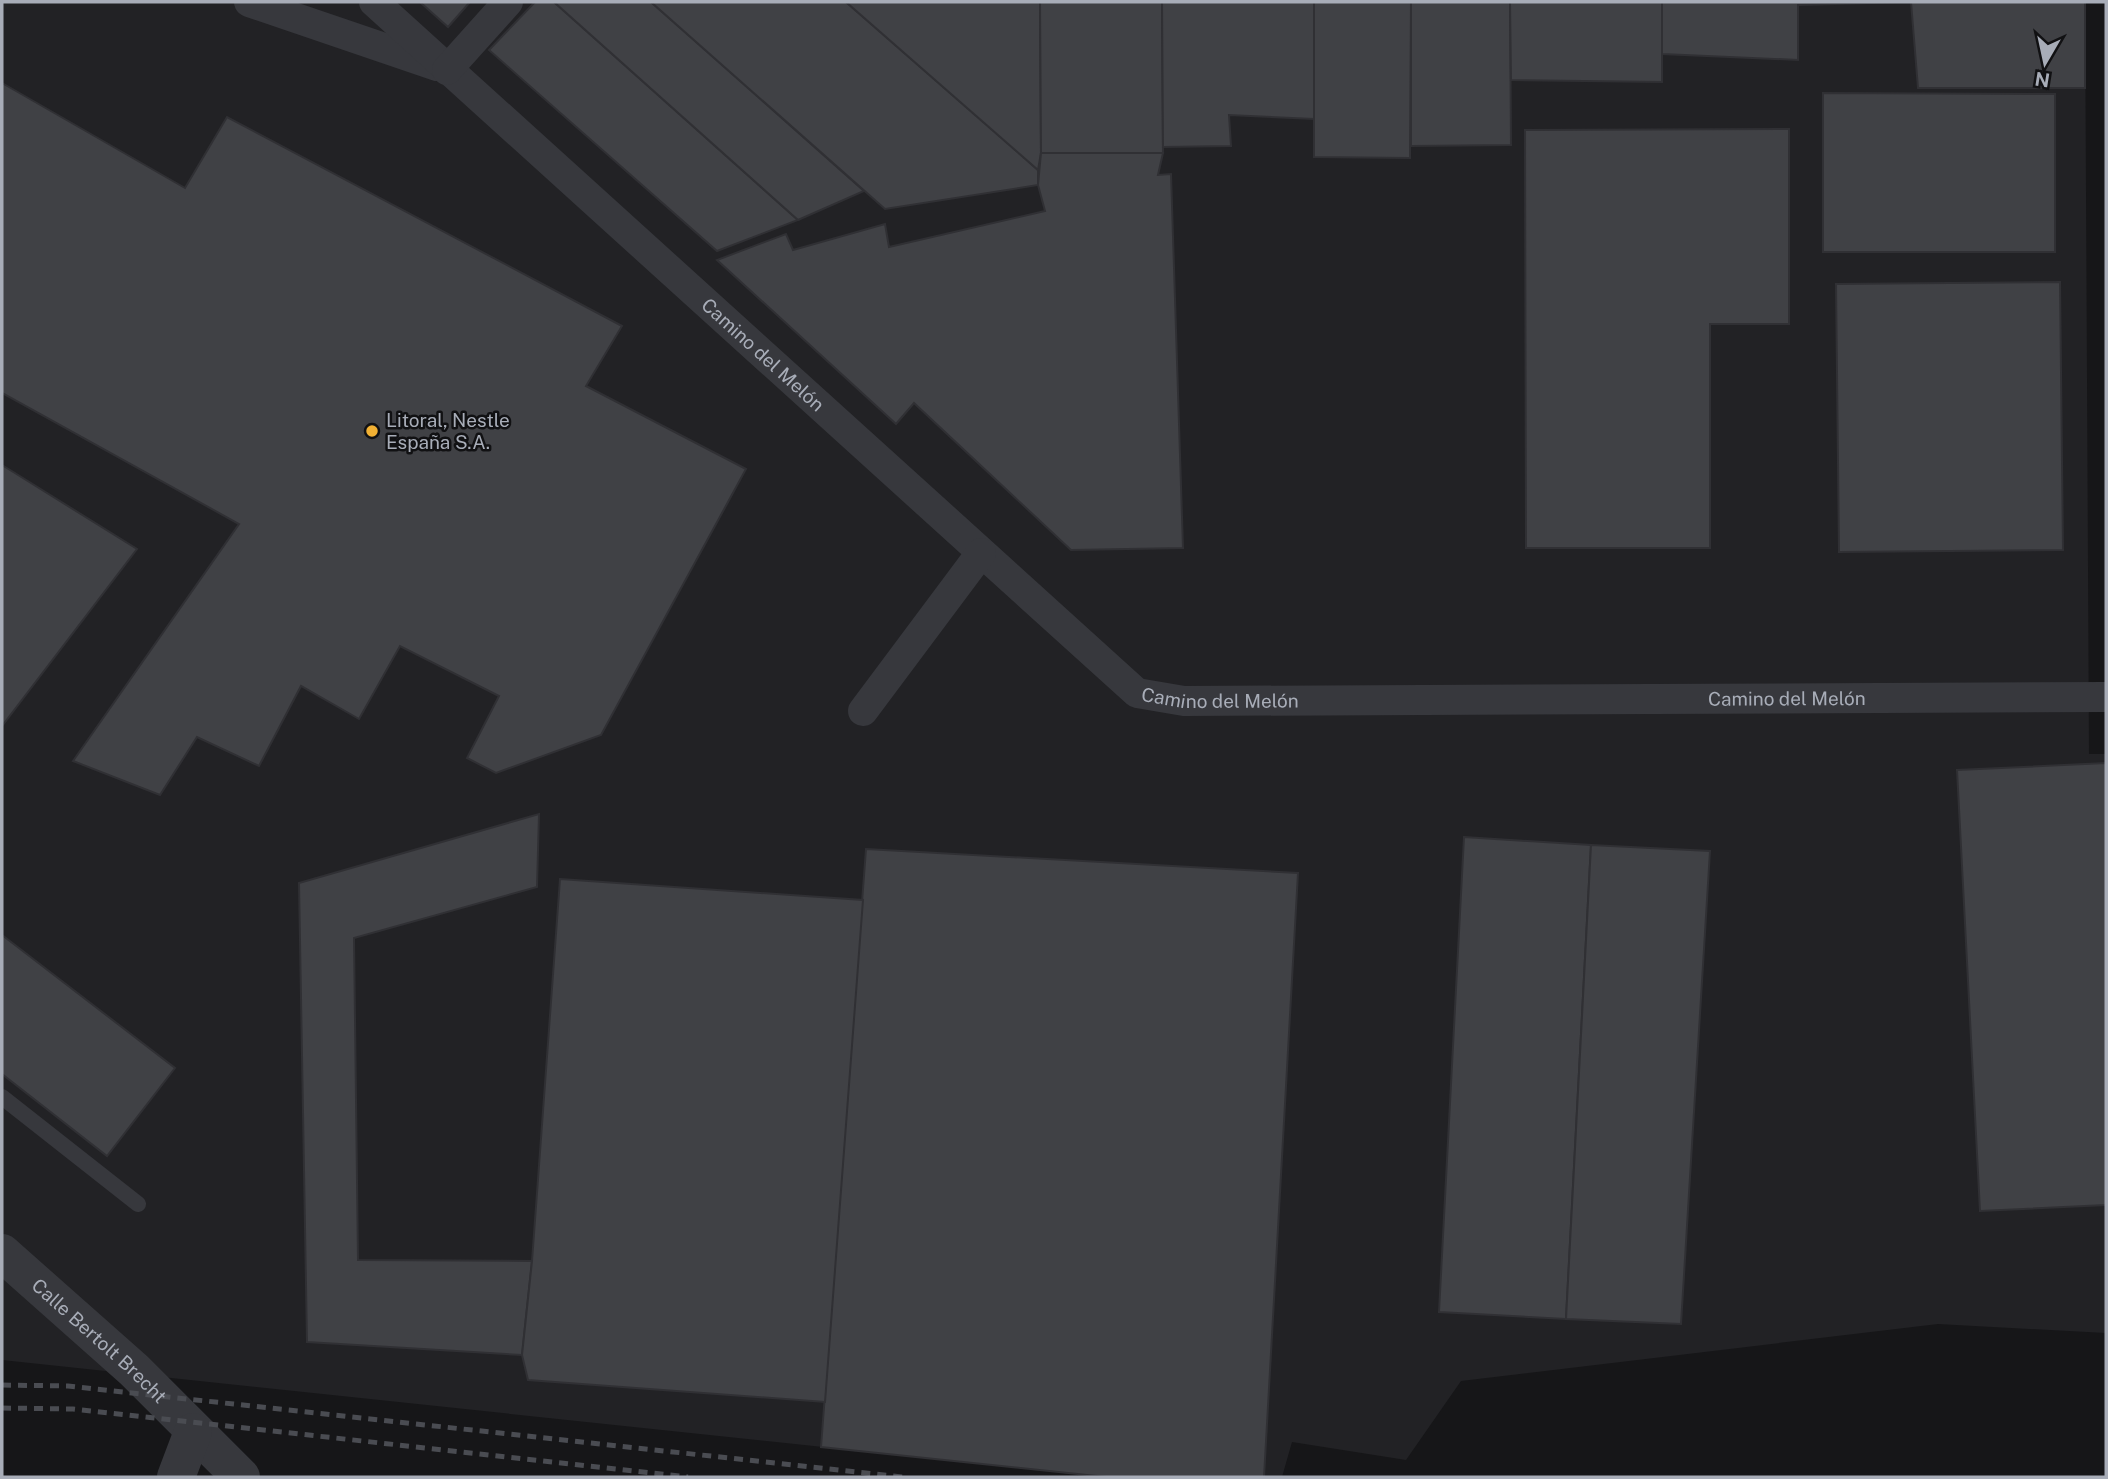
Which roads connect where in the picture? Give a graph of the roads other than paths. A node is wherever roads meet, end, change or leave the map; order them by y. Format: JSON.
{"nodes":[{"id":1,"x":249,"y":2,"type":"edge"},
{"id":2,"x":374,"y":2,"type":"edge"},
{"id":3,"x":508,"y":2,"type":"edge"},
{"id":4,"x":447,"y":69,"type":"junction"},
{"id":5,"x":981,"y":554,"type":"junction"},
{"id":6,"x":2106,"y":696,"type":"edge"},
{"id":7,"x":863,"y":711,"type":"dead end"},
{"id":8,"x":2,"y":1097,"type":"edge"},
{"id":9,"x":138,"y":1204,"type":"dead end"},
{"id":10,"x":2,"y":1253,"type":"edge"},
{"id":11,"x":193,"y":1432,"type":"junction"},
{"id":12,"x":176,"y":1477,"type":"edge"},
{"id":13,"x":241,"y":1477,"type":"edge"}],
"edges":[{"from":1,"to":4,"type":"street","name":"Camino del Melón"},
{"from":2,"to":4,"type":"street","name":"Camino del Melón"},
{"from":3,"to":4,"type":"street"},
{"from":4,"to":5,"type":"street","name":"Camino del Melón"},
{"from":5,"to":6,"type":"street","name":"Camino del Melón"},
{"from":5,"to":7,"type":"street"},
{"from":8,"to":9,"type":"lane"},
{"from":10,"to":11,"type":"street","name":"Calle Bertolt Brecht"},
{"from":11,"to":12,"type":"street"},
{"from":11,"to":13,"type":"street","name":"Calle Bertolt Brecht"}]}
